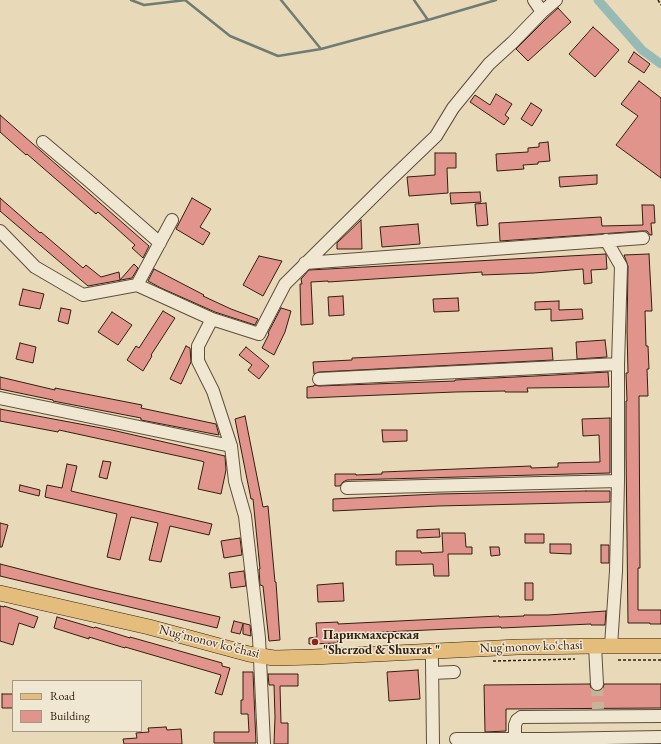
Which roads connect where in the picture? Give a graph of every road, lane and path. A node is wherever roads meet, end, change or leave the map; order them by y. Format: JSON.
{"nodes":[{"id":1,"x":534,"y":0,"type":"edge"},
{"id":2,"x":556,"y":0,"type":"edge"},
{"id":3,"x":658,"y":0,"type":"edge"},
{"id":4,"x":661,"y":5,"type":"edge"},
{"id":5,"x":542,"y":12,"type":"junction"},
{"id":6,"x":43,"y":142,"type":"dead end"},
{"id":7,"x":172,"y":220,"type":"dead end"},
{"id":8,"x":0,"y":231,"type":"edge"},
{"id":9,"x":643,"y":238,"type":"dead end"},
{"id":10,"x":606,"y":240,"type":"junction"},
{"id":11,"x":160,"y":243,"type":"junction"},
{"id":12,"x":305,"y":263,"type":"junction"},
{"id":13,"x":137,"y":286,"type":"junction"},
{"id":14,"x":212,"y":319,"type":"junction"},
{"id":15,"x":618,"y":364,"type":"junction"},
{"id":16,"x":319,"y":380,"type":"dead end"},
{"id":17,"x":0,"y":398,"type":"edge"},
{"id":18,"x":231,"y":446,"type":"junction"},
{"id":19,"x":618,"y":481,"type":"junction"},
{"id":20,"x":347,"y":488,"type":"dead end"},
{"id":21,"x":0,"y":593,"type":"edge"},
{"id":22,"x":595,"y":646,"type":"junction"},
{"id":23,"x":611,"y":646,"type":"junction"},
{"id":24,"x":661,"y":646,"type":"edge"},
{"id":25,"x":431,"y":651,"type":"junction"},
{"id":26,"x":261,"y":656,"type":"junction"},
{"id":27,"x":575,"y":659,"type":"dead end"},
{"id":28,"x":618,"y":660,"type":"dead end"},
{"id":29,"x":661,"y":660,"type":"edge"},
{"id":30,"x":488,"y":661,"type":"dead end"},
{"id":31,"x":454,"y":672,"type":"dead end"},
{"id":32,"x":432,"y":673,"type":"junction"},
{"id":33,"x":597,"y":684,"type":"tunnel mouth"},
{"id":34,"x":598,"y":712,"type":"junction"},
{"id":35,"x":661,"y":716,"type":"edge"},
{"id":36,"x":661,"y":737,"type":"edge"},
{"id":37,"x":456,"y":739,"type":"dead end"},
{"id":38,"x":515,"y":739,"type":"junction"},
{"id":39,"x":599,"y":741,"type":"edge"},
{"id":40,"x":646,"y":741,"type":"edge"},
{"id":41,"x":548,"y":742,"type":"edge"},
{"id":42,"x":264,"y":744,"type":"edge"},
{"id":43,"x":433,"y":744,"type":"edge"}],
"edges":[{"from":1,"to":5,"type":"street"},
{"from":2,"to":5,"type":"street"},
{"from":3,"to":4,"type":"path"},
{"from":5,"to":12,"type":"street"},
{"from":6,"to":11,"type":"street"},
{"from":7,"to":11,"type":"street"},
{"from":8,"to":13,"type":"street"},
{"from":9,"to":10,"type":"street"},
{"from":10,"to":12,"type":"street"},
{"from":10,"to":15,"type":"street"},
{"from":11,"to":13,"type":"street"},
{"from":12,"to":14,"type":"street"},
{"from":13,"to":14,"type":"street"},
{"from":14,"to":18,"type":"street"},
{"from":15,"to":16,"type":"street"},
{"from":15,"to":19,"type":"street"},
{"from":17,"to":18,"type":"street"},
{"from":18,"to":26,"type":"street"},
{"from":19,"to":20,"type":"street"},
{"from":19,"to":23,"type":"street"},
{"from":21,"to":26,"type":"main road","name":"Nugʻmonov koʻchasi"},
{"from":22,"to":23,"type":"main road","name":"Nugʻmonov koʻchasi"},
{"from":22,"to":25,"type":"main road","name":"Nugʻmonov koʻchasi"},
{"from":22,"to":33,"type":"street"},
{"from":23,"to":24,"type":"main road","name":"Nugʻmonov koʻchasi"},
{"from":25,"to":26,"type":"main road","name":"Nugʻmonov koʻchasi"},
{"from":25,"to":32,"type":"street"},
{"from":26,"to":42,"type":"street"},
{"from":27,"to":30,"type":"path"},
{"from":28,"to":29,"type":"path"},
{"from":31,"to":32,"type":"street"},
{"from":32,"to":43,"type":"street"},
{"from":34,"to":35,"type":"street"},
{"from":34,"to":38,"type":"street"},
{"from":34,"to":39,"type":"street"},
{"from":36,"to":40,"type":"street"},
{"from":37,"to":38,"type":"street"},
{"from":38,"to":41,"type":"street"},
{"from":39,"to":40,"type":"street"},
{"from":39,"to":41,"type":"street"}]}
